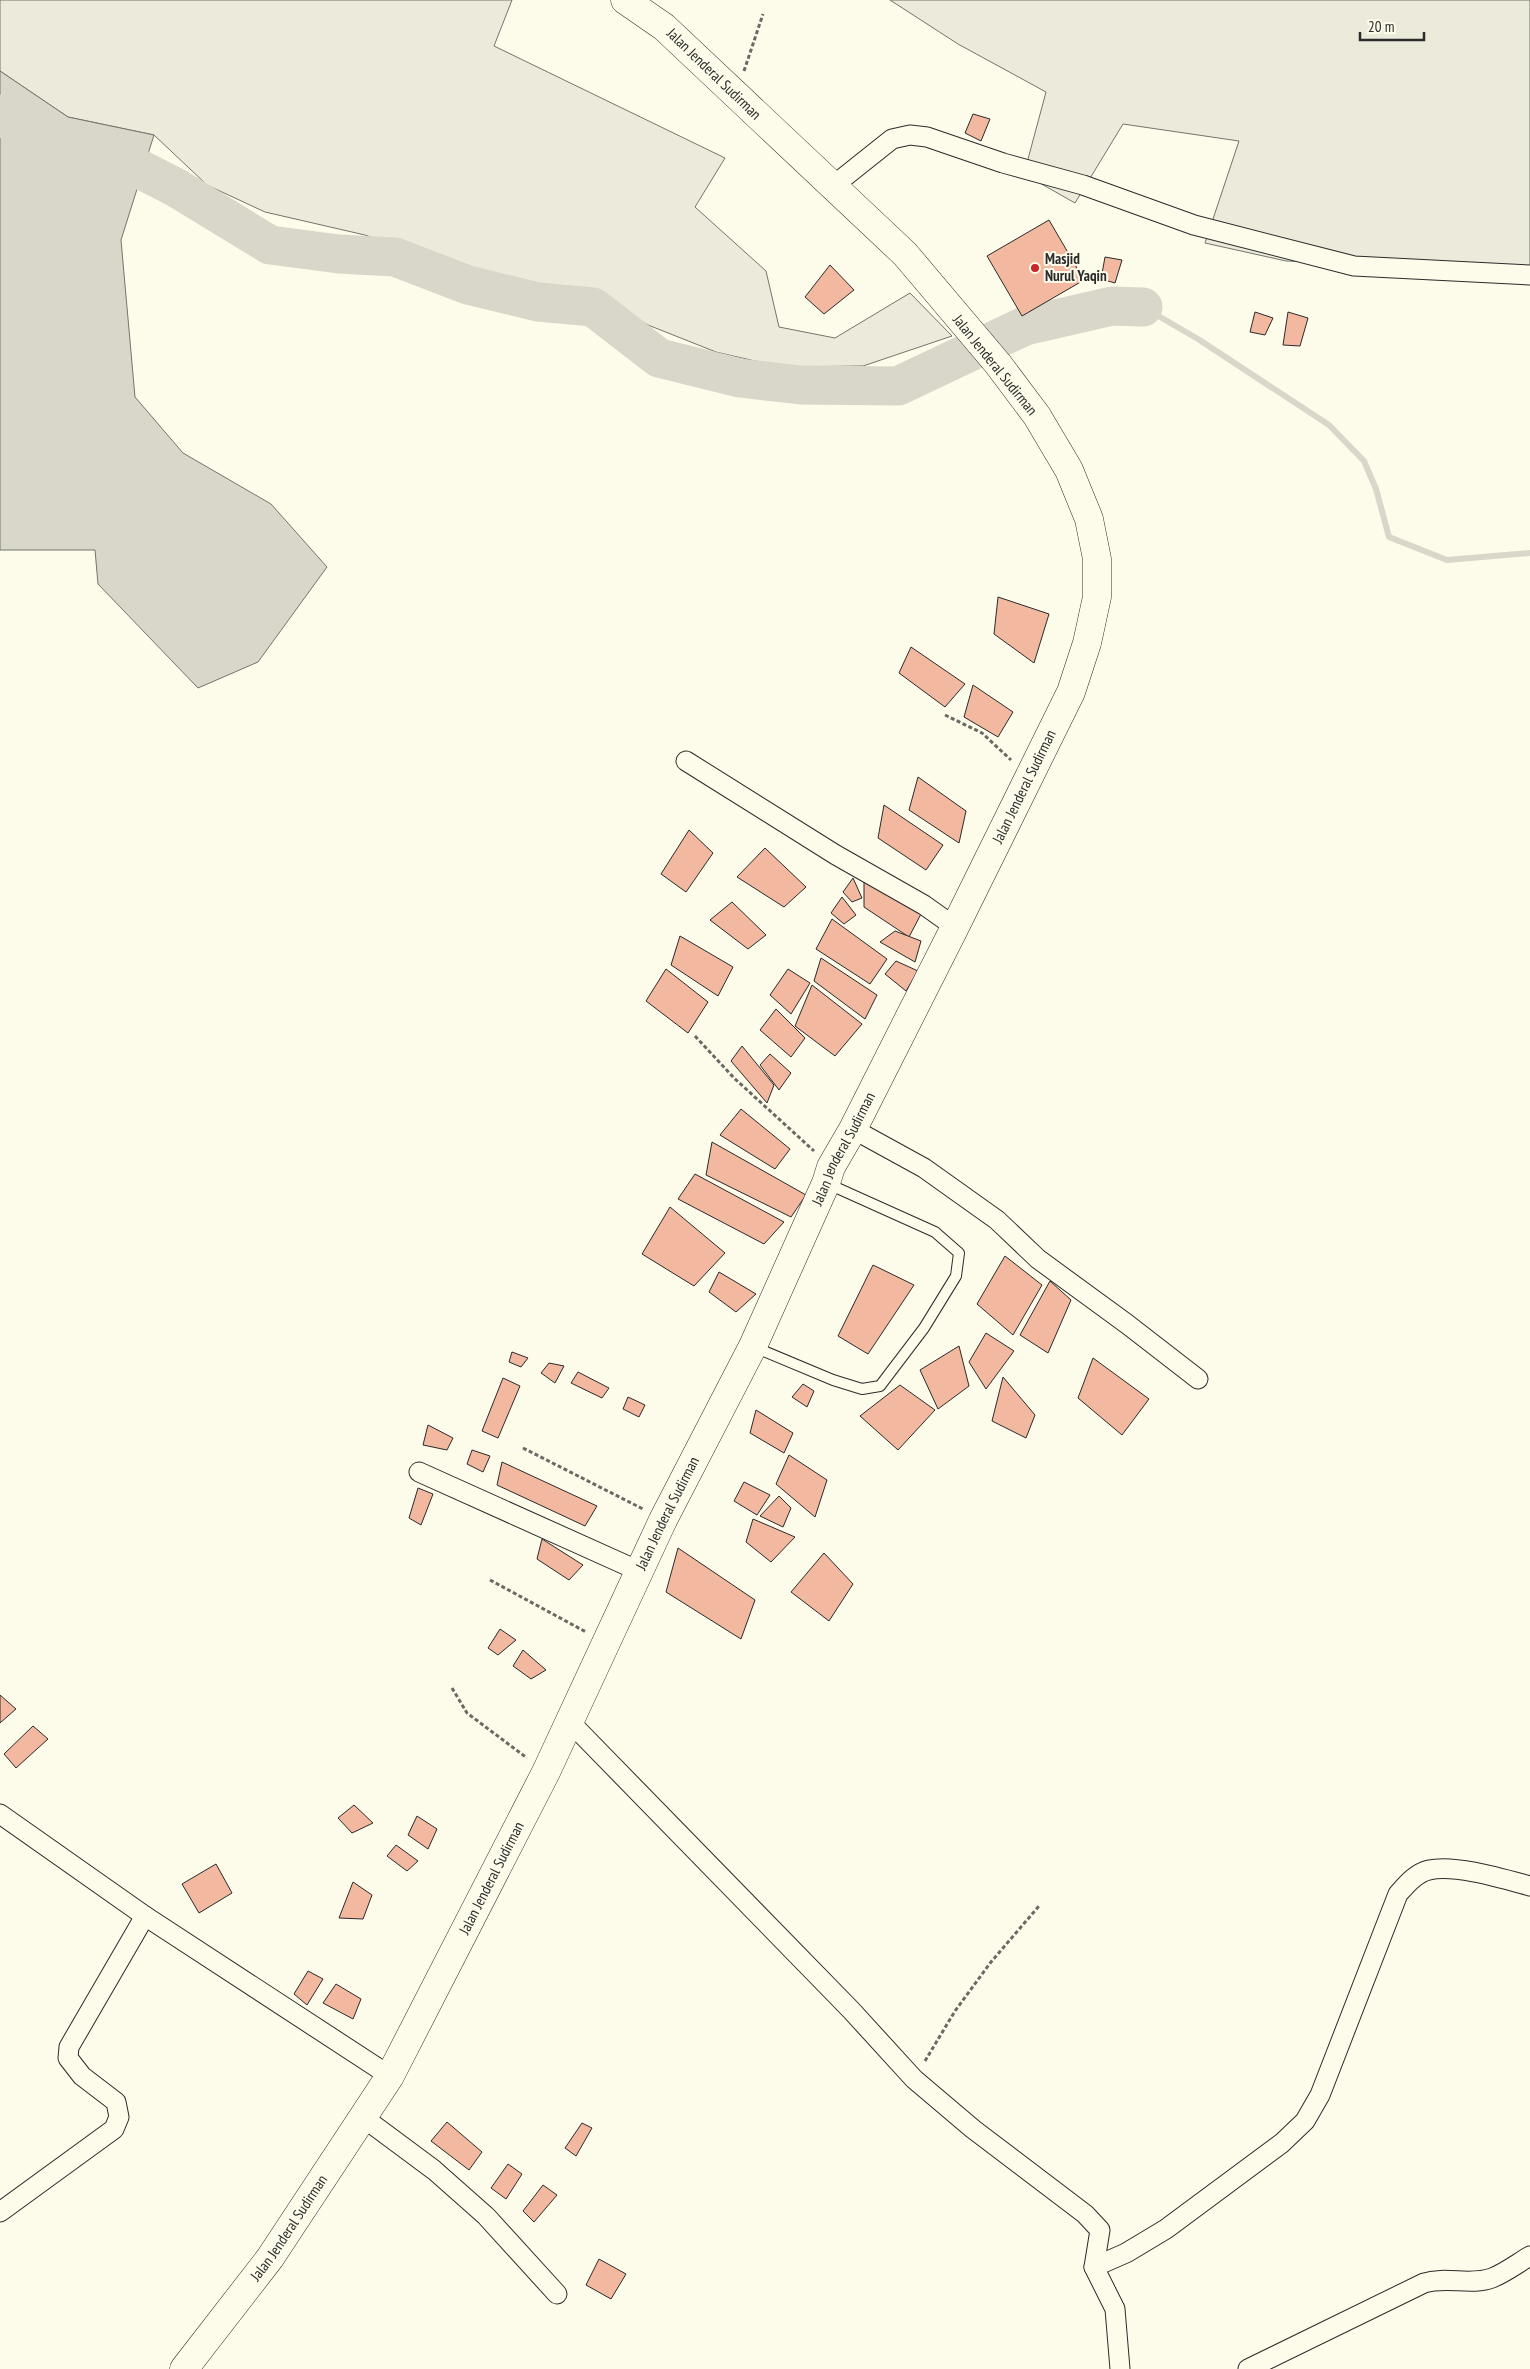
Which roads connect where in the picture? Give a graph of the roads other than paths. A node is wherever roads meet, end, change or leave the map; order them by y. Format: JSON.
{"nodes":[{"id":1,"x":625,"y":0,"type":"edge"},
{"id":2,"x":833,"y":186,"type":"junction"},
{"id":3,"x":1530,"y":276,"type":"edge"},
{"id":4,"x":686,"y":761,"type":"dead end"},
{"id":5,"x":955,"y":927,"type":"junction"},
{"id":6,"x":853,"y":1129,"type":"junction"},
{"id":7,"x":828,"y":1175,"type":"junction"},
{"id":8,"x":753,"y":1346,"type":"junction"},
{"id":9,"x":1198,"y":1380,"type":"dead end"},
{"id":10,"x":419,"y":1472,"type":"dead end"},
{"id":11,"x":639,"y":1572,"type":"junction"},
{"id":12,"x":570,"y":1722,"type":"junction"},
{"id":13,"x":0,"y":1814,"type":"edge"},
{"id":14,"x":1530,"y":1886,"type":"edge"},
{"id":15,"x":145,"y":1916,"type":"junction"},
{"id":16,"x":390,"y":2076,"type":"junction"},
{"id":17,"x":364,"y":2118,"type":"junction"},
{"id":18,"x":0,"y":2212,"type":"edge"},
{"id":19,"x":1530,"y":2256,"type":"edge"},
{"id":20,"x":1094,"y":2267,"type":"junction"},
{"id":21,"x":557,"y":2294,"type":"dead end"},
{"id":22,"x":184,"y":2369,"type":"edge"},
{"id":23,"x":1120,"y":2369,"type":"edge"},
{"id":24,"x":1248,"y":2369,"type":"edge"}],
"edges":[{"from":1,"to":2,"type":"highway","name":"Jalan Jenderal Sudirman"},
{"from":2,"to":3,"type":"street"},
{"from":2,"to":5,"type":"highway","name":"Jalan Jenderal Sudirman"},
{"from":4,"to":5,"type":"street"},
{"from":5,"to":6,"type":"highway","name":"Jalan Jenderal Sudirman"},
{"from":6,"to":7,"type":"highway","name":"Jalan Jenderal Sudirman"},
{"from":6,"to":9,"type":"street"},
{"from":7,"to":8,"type":"highway","name":"Jalan Jenderal Sudirman"},
{"from":7,"to":8,"type":"lane"},
{"from":8,"to":11,"type":"highway","name":"Jalan Jenderal Sudirman"},
{"from":10,"to":11,"type":"street"},
{"from":11,"to":12,"type":"highway","name":"Jalan Jenderal Sudirman"},
{"from":12,"to":16,"type":"highway","name":"Jalan Jenderal Sudirman"},
{"from":12,"to":20,"type":"street"},
{"from":13,"to":15,"type":"street"},
{"from":14,"to":20,"type":"street"},
{"from":15,"to":16,"type":"street"},
{"from":15,"to":18,"type":"street"},
{"from":16,"to":17,"type":"highway","name":"Jalan Jenderal Sudirman"},
{"from":17,"to":21,"type":"street"},
{"from":17,"to":22,"type":"highway","name":"Jalan Jenderal Sudirman"},
{"from":19,"to":24,"type":"street"},
{"from":20,"to":23,"type":"street"}]}
